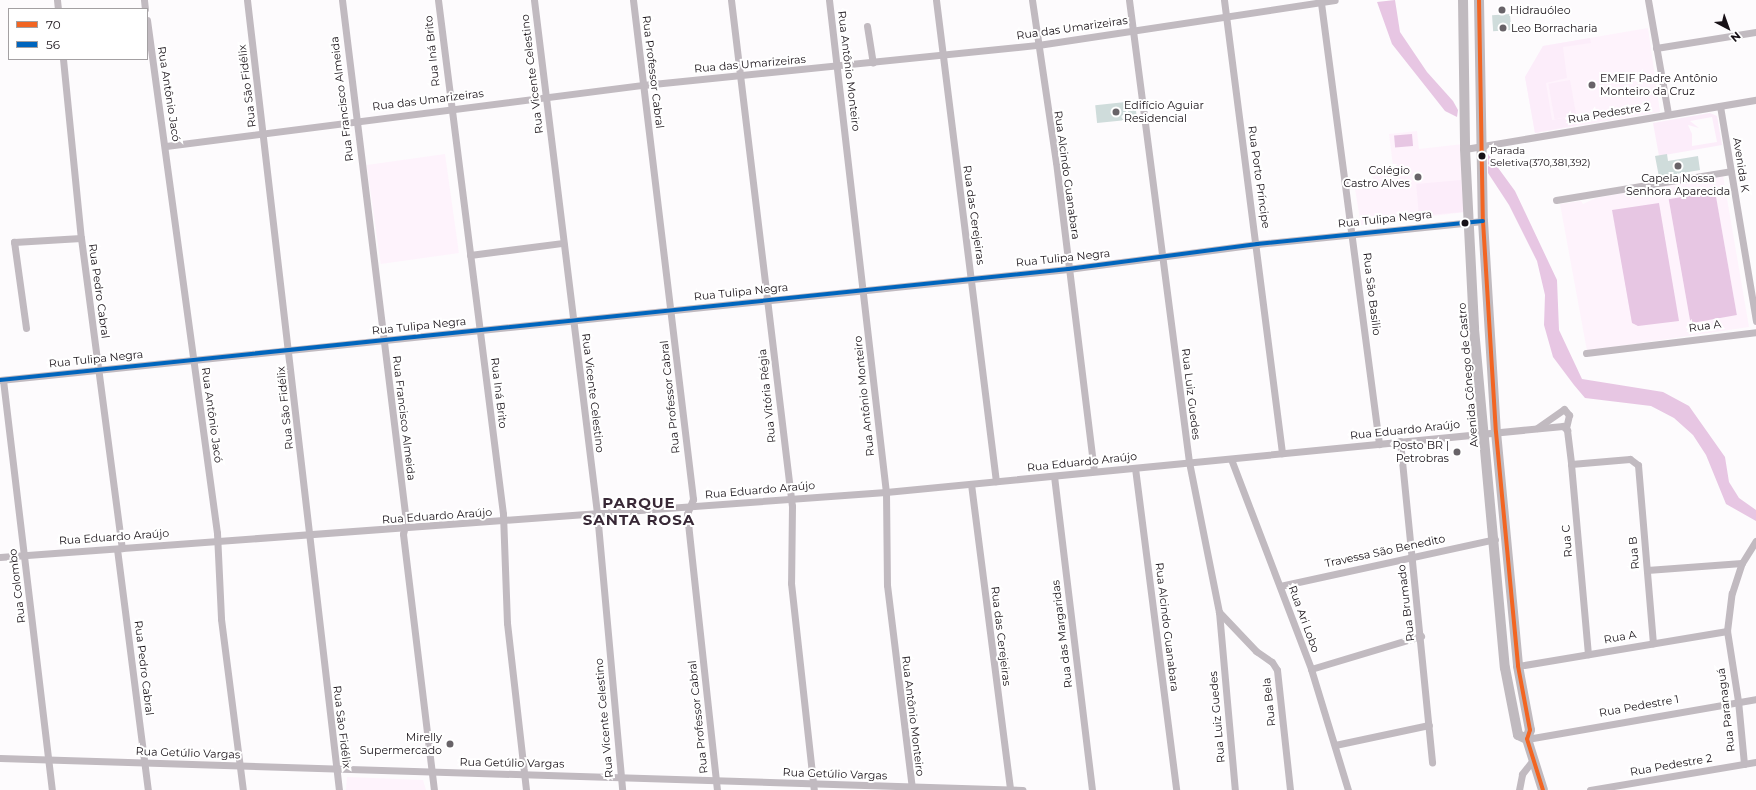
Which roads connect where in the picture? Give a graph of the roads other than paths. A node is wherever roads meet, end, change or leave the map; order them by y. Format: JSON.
{"nodes":[{"id":1,"x":247,"y":0,"type":"edge"},
{"id":2,"x":342,"y":0,"type":"edge"},
{"id":3,"x":438,"y":0,"type":"edge"},
{"id":4,"x":534,"y":0,"type":"edge"},
{"id":5,"x":633,"y":0,"type":"edge"},
{"id":6,"x":731,"y":0,"type":"edge"},
{"id":7,"x":829,"y":0,"type":"edge"},
{"id":8,"x":936,"y":0,"type":"edge"},
{"id":9,"x":1032,"y":0,"type":"edge"},
{"id":10,"x":1129,"y":0,"type":"edge"},
{"id":11,"x":1224,"y":0,"type":"edge"},
{"id":12,"x":1335,"y":0,"type":"edge"},
{"id":13,"x":1463,"y":0,"type":"edge"},
{"id":14,"x":1479,"y":0,"type":"edge"},
{"id":15,"x":1648,"y":0,"type":"edge"},
{"id":16,"x":1321,"y":3,"type":"junction"},
{"id":17,"x":1227,"y":17,"type":"junction"},
{"id":18,"x":867,"y":26,"type":"dead end"},
{"id":19,"x":148,"y":27,"type":"edge"},
{"id":20,"x":1134,"y":31,"type":"junction"},
{"id":21,"x":1756,"y":32,"type":"edge"},
{"id":22,"x":1038,"y":45,"type":"junction"},
{"id":23,"x":1656,"y":48,"type":"junction"},
{"id":24,"x":941,"y":54,"type":"junction"},
{"id":25,"x":63,"y":60,"type":"edge"},
{"id":26,"x":873,"y":63,"type":"junction"},
{"id":27,"x":837,"y":67,"type":"junction"},
{"id":28,"x":739,"y":76,"type":"junction"},
{"id":29,"x":643,"y":85,"type":"junction"},
{"id":30,"x":545,"y":98,"type":"junction"},
{"id":31,"x":1756,"y":100,"type":"edge"},
{"id":32,"x":1720,"y":106,"type":"junction"},
{"id":33,"x":450,"y":108,"type":"junction"},
{"id":34,"x":1668,"y":114,"type":"junction"},
{"id":35,"x":355,"y":120,"type":"junction"},
{"id":36,"x":263,"y":134,"type":"junction"},
{"id":37,"x":1482,"y":145,"type":"junction"},
{"id":38,"x":166,"y":146,"type":"junction"},
{"id":39,"x":1465,"y":148,"type":"junction"},
{"id":40,"x":1731,"y":171,"type":"junction"},
{"id":41,"x":1556,"y":200,"type":"dead end"},
{"id":42,"x":1483,"y":220,"type":"junction"},
{"id":43,"x":1468,"y":221,"type":"junction"},
{"id":44,"x":1353,"y":233,"type":"junction"},
{"id":45,"x":81,"y":238,"type":"junction"},
{"id":46,"x":563,"y":243,"type":"junction"},
{"id":47,"x":1257,"y":244,"type":"junction"},
{"id":48,"x":470,"y":255,"type":"junction"},
{"id":49,"x":1162,"y":257,"type":"junction"},
{"id":50,"x":1068,"y":269,"type":"junction"},
{"id":51,"x":972,"y":278,"type":"junction"},
{"id":52,"x":864,"y":290,"type":"junction"},
{"id":53,"x":768,"y":300,"type":"junction"},
{"id":54,"x":671,"y":310,"type":"junction"},
{"id":55,"x":572,"y":321,"type":"junction"},
{"id":56,"x":1756,"y":321,"type":"edge"},
{"id":57,"x":26,"y":328,"type":"dead end"},
{"id":58,"x":480,"y":331,"type":"junction"},
{"id":59,"x":1756,"y":332,"type":"edge"},
{"id":60,"x":384,"y":342,"type":"junction"},
{"id":61,"x":290,"y":351,"type":"junction"},
{"id":62,"x":1586,"y":353,"type":"dead end"},
{"id":63,"x":194,"y":360,"type":"junction"},
{"id":64,"x":98,"y":369,"type":"junction"},
{"id":65,"x":1,"y":380,"type":"edge"},
{"id":66,"x":1537,"y":428,"type":"junction"},
{"id":67,"x":1565,"y":428,"type":"junction"},
{"id":68,"x":1496,"y":432,"type":"junction"},
{"id":69,"x":1485,"y":433,"type":"junction"},
{"id":70,"x":1400,"y":441,"type":"junction"},
{"id":71,"x":1380,"y":444,"type":"junction"},
{"id":72,"x":1282,"y":453,"type":"junction"},
{"id":73,"x":1231,"y":459,"type":"junction"},
{"id":74,"x":1189,"y":462,"type":"junction"},
{"id":75,"x":1571,"y":464,"type":"junction"},
{"id":76,"x":1135,"y":468,"type":"junction"},
{"id":77,"x":1094,"y":471,"type":"junction"},
{"id":78,"x":1054,"y":476,"type":"junction"},
{"id":79,"x":996,"y":481,"type":"junction"},
{"id":80,"x":971,"y":484,"type":"junction"},
{"id":81,"x":886,"y":492,"type":"junction"},
{"id":82,"x":789,"y":497,"type":"junction"},
{"id":83,"x":688,"y":508,"type":"junction"},
{"id":84,"x":597,"y":513,"type":"junction"},
{"id":85,"x":503,"y":522,"type":"junction"},
{"id":86,"x":404,"y":529,"type":"junction"},
{"id":87,"x":308,"y":535,"type":"junction"},
{"id":88,"x":1495,"y":539,"type":"junction"},
{"id":89,"x":217,"y":540,"type":"junction"},
{"id":90,"x":1756,"y":541,"type":"edge"},
{"id":91,"x":120,"y":549,"type":"junction"},
{"id":92,"x":1510,"y":552,"type":"junction"},
{"id":93,"x":1496,"y":554,"type":"junction"},
{"id":94,"x":25,"y":555,"type":"junction"},
{"id":95,"x":0,"y":557,"type":"edge"},
{"id":96,"x":1411,"y":557,"type":"junction"},
{"id":97,"x":1742,"y":563,"type":"junction"},
{"id":98,"x":1647,"y":570,"type":"junction"},
{"id":99,"x":1280,"y":586,"type":"junction"},
{"id":100,"x":1219,"y":612,"type":"junction"},
{"id":101,"x":1727,"y":631,"type":"junction"},
{"id":102,"x":1421,"y":636,"type":"junction"},
{"id":103,"x":1653,"y":643,"type":"junction"},
{"id":104,"x":1588,"y":654,"type":"junction"},
{"id":105,"x":1518,"y":666,"type":"junction"},
{"id":106,"x":1505,"y":668,"type":"junction"},
{"id":107,"x":1311,"y":669,"type":"junction"},
{"id":108,"x":1756,"y":699,"type":"edge"},
{"id":109,"x":1738,"y":701,"type":"junction"},
{"id":110,"x":1429,"y":725,"type":"junction"},
{"id":111,"x":1527,"y":739,"type":"junction"},
{"id":112,"x":1335,"y":745,"type":"junction"},
{"id":113,"x":0,"y":758,"type":"edge"},
{"id":114,"x":48,"y":760,"type":"junction"},
{"id":115,"x":1532,"y":761,"type":"junction"},
{"id":116,"x":1432,"y":762,"type":"dead end"},
{"id":117,"x":1756,"y":762,"type":"edge"},
{"id":118,"x":145,"y":763,"type":"junction"},
{"id":119,"x":1744,"y":764,"type":"junction"},
{"id":120,"x":240,"y":765,"type":"junction"},
{"id":121,"x":336,"y":768,"type":"junction"},
{"id":122,"x":431,"y":773,"type":"junction"},
{"id":123,"x":524,"y":774,"type":"junction"},
{"id":124,"x":620,"y":778,"type":"junction"},
{"id":125,"x":716,"y":782,"type":"junction"},
{"id":126,"x":813,"y":787,"type":"edge"},
{"id":127,"x":911,"y":789,"type":"edge"},
{"id":128,"x":52,"y":790,"type":"edge"},
{"id":129,"x":148,"y":790,"type":"edge"},
{"id":130,"x":244,"y":790,"type":"edge"},
{"id":131,"x":339,"y":790,"type":"edge"},
{"id":132,"x":434,"y":790,"type":"edge"},
{"id":133,"x":526,"y":790,"type":"edge"},
{"id":134,"x":622,"y":790,"type":"edge"},
{"id":135,"x":717,"y":790,"type":"edge"},
{"id":136,"x":1010,"y":790,"type":"edge"},
{"id":137,"x":1022,"y":790,"type":"edge"},
{"id":138,"x":1092,"y":790,"type":"edge"},
{"id":139,"x":1176,"y":790,"type":"edge"},
{"id":140,"x":1235,"y":790,"type":"edge"},
{"id":141,"x":1290,"y":790,"type":"edge"},
{"id":142,"x":1348,"y":790,"type":"edge"},
{"id":143,"x":1519,"y":790,"type":"edge"},
{"id":144,"x":1543,"y":790,"type":"edge"},
{"id":145,"x":1590,"y":790,"type":"edge"}],
"edges":[{"from":1,"to":36,"type":"street","name":"Rua São Fidélix"},
{"from":2,"to":35,"type":"street","name":"Rua Francisco Almeida"},
{"from":3,"to":33,"type":"street","name":"Rua Iná Brito"},
{"from":4,"to":30,"type":"street","name":"Rua Vicente Celestino"},
{"from":5,"to":29,"type":"street","name":"Rua Professor Cabral"},
{"from":6,"to":28,"type":"street","name":"Rua Vitória Régia"},
{"from":7,"to":27,"type":"street","name":"Rua Antônio Monteiro"},
{"from":8,"to":24,"type":"street","name":"Rua das Cerejeiras"},
{"from":9,"to":22,"type":"street","name":"Rua Alcindo Guanabara"},
{"from":10,"to":20,"type":"street","name":"Rua Luiz Guedes"},
{"from":11,"to":17,"type":"street","name":"Rua Porto Príncipe"},
{"from":12,"to":16,"type":"street","name":"Rua das Umarizeiras"},
{"from":13,"to":39,"type":"main road","name":"Avenida Cônego de Castro"},
{"from":14,"to":37,"type":"main road","name":"Avenida Cônego de Castro"},
{"from":15,"to":23,"type":"street"},
{"from":16,"to":17,"type":"street","name":"Rua das Umarizeiras"},
{"from":16,"to":44,"type":"street","name":"Rua São Basilio"},
{"from":17,"to":20,"type":"street","name":"Rua das Umarizeiras"},
{"from":17,"to":47,"type":"street","name":"Rua Porto Príncipe"},
{"from":18,"to":26,"type":"street"},
{"from":19,"to":38,"type":"street","name":"Rua Antônio Jacó"},
{"from":20,"to":22,"type":"street","name":"Rua das Umarizeiras"},
{"from":20,"to":49,"type":"street","name":"Rua Luiz Guedes"},
{"from":21,"to":23,"type":"street"},
{"from":22,"to":24,"type":"street","name":"Rua das Umarizeiras"},
{"from":22,"to":50,"type":"street","name":"Rua Alcindo Guanabara"},
{"from":23,"to":34,"type":"street"},
{"from":24,"to":26,"type":"street","name":"Rua das Umarizeiras"},
{"from":24,"to":51,"type":"street","name":"Rua das Cerejeiras"},
{"from":25,"to":45,"type":"street","name":"Rua Pedro Cabral"},
{"from":26,"to":27,"type":"street","name":"Rua das Umarizeiras"},
{"from":27,"to":28,"type":"street","name":"Rua das Umarizeiras"},
{"from":27,"to":52,"type":"street","name":"Rua Antônio Monteiro"},
{"from":28,"to":29,"type":"street","name":"Rua das Umarizeiras"},
{"from":28,"to":53,"type":"street","name":"Rua Vitória Régia"},
{"from":29,"to":30,"type":"street","name":"Rua das Umarizeiras"},
{"from":29,"to":54,"type":"street","name":"Rua Professor Cabral"},
{"from":30,"to":33,"type":"street","name":"Rua das Umarizeiras"},
{"from":30,"to":46,"type":"street","name":"Rua Vicente Celestino"},
{"from":31,"to":32,"type":"street","name":"Rua Pedestre 2"},
{"from":32,"to":34,"type":"street","name":"Rua Pedestre 2"},
{"from":32,"to":40,"type":"street","name":"Avenida K"},
{"from":33,"to":35,"type":"street","name":"Rua das Umarizeiras"},
{"from":33,"to":48,"type":"street","name":"Rua Iná Brito"},
{"from":34,"to":37,"type":"street","name":"Rua Pedestre 2"},
{"from":35,"to":36,"type":"street","name":"Rua das Umarizeiras"},
{"from":35,"to":60,"type":"street","name":"Rua Francisco Almeida"},
{"from":36,"to":38,"type":"street","name":"Rua das Umarizeiras"},
{"from":36,"to":61,"type":"street","name":"Rua São Fidélix"},
{"from":37,"to":39,"type":"street","name":"Rua Pedestre 2"},
{"from":37,"to":42,"type":"main road","name":"Avenida Cônego de Castro"},
{"from":38,"to":63,"type":"street","name":"Rua Antônio Jacó"},
{"from":39,"to":43,"type":"main road","name":"Avenida Cônego de Castro"},
{"from":40,"to":41,"type":"street"},
{"from":40,"to":56,"type":"street","name":"Avenida K"},
{"from":42,"to":43,"type":"street","name":"Rua Tulipa Negra"},
{"from":42,"to":68,"type":"main road","name":"Avenida Cônego de Castro"},
{"from":43,"to":44,"type":"street","name":"Rua Tulipa Negra"},
{"from":43,"to":69,"type":"main road","name":"Avenida Cônego de Castro"},
{"from":44,"to":47,"type":"street","name":"Rua Tulipa Negra"},
{"from":44,"to":71,"type":"street","name":"Rua São Basilio"},
{"from":45,"to":57,"type":"street"},
{"from":45,"to":64,"type":"street","name":"Rua Pedro Cabral"},
{"from":46,"to":48,"type":"street"},
{"from":46,"to":55,"type":"street","name":"Rua Vicente Celestino"},
{"from":47,"to":49,"type":"street","name":"Rua Tulipa Negra"},
{"from":47,"to":72,"type":"street","name":"Rua Porto Príncipe"},
{"from":48,"to":58,"type":"street","name":"Rua Iná Brito"},
{"from":49,"to":50,"type":"street","name":"Rua Tulipa Negra"},
{"from":49,"to":74,"type":"street","name":"Rua Luiz Guedes"},
{"from":50,"to":51,"type":"street","name":"Rua Tulipa Negra"},
{"from":50,"to":77,"type":"street","name":"Rua Alcindo Guanabara"},
{"from":51,"to":52,"type":"street","name":"Rua Tulipa Negra"},
{"from":51,"to":79,"type":"street","name":"Rua das Cerejeiras"},
{"from":52,"to":53,"type":"street","name":"Rua Tulipa Negra"},
{"from":52,"to":81,"type":"street","name":"Rua Antônio Monteiro"},
{"from":53,"to":54,"type":"street","name":"Rua Tulipa Negra"},
{"from":53,"to":82,"type":"street","name":"Rua Vitória Régia"},
{"from":54,"to":55,"type":"street","name":"Rua Tulipa Negra"},
{"from":54,"to":83,"type":"street","name":"Rua Professor Cabral"},
{"from":55,"to":58,"type":"street","name":"Rua Tulipa Negra"},
{"from":55,"to":84,"type":"street","name":"Rua Vicente Celestino"},
{"from":58,"to":60,"type":"street","name":"Rua Tulipa Negra"},
{"from":58,"to":85,"type":"street","name":"Rua Iná Brito"},
{"from":59,"to":62,"type":"street","name":"Rua A"},
{"from":60,"to":61,"type":"street","name":"Rua Tulipa Negra"},
{"from":60,"to":86,"type":"street","name":"Rua Francisco Almeida"},
{"from":61,"to":63,"type":"street","name":"Rua Tulipa Negra"},
{"from":61,"to":87,"type":"street","name":"Rua São Fidélix"},
{"from":63,"to":64,"type":"street","name":"Rua Tulipa Negra"},
{"from":63,"to":89,"type":"street","name":"Rua Antônio Jacó"},
{"from":64,"to":65,"type":"street","name":"Rua Tulipa Negra"},
{"from":64,"to":91,"type":"street","name":"Rua Pedro Cabral"},
{"from":65,"to":94,"type":"street","name":"Rua Colombo"},
{"from":66,"to":67,"type":"street","name":"Rua Eduardo Araújo"},
{"from":66,"to":67,"type":"street","name":"Rua C"},
{"from":66,"to":68,"type":"street","name":"Rua Eduardo Araújo"},
{"from":67,"to":75,"type":"street","name":"Rua C"},
{"from":68,"to":69,"type":"street","name":"Rua Eduardo Araújo"},
{"from":68,"to":92,"type":"main road","name":"Avenida Cônego de Castro"},
{"from":69,"to":70,"type":"street","name":"Rua Eduardo Araújo"},
{"from":69,"to":88,"type":"main road","name":"Avenida Cônego de Castro"},
{"from":70,"to":71,"type":"street","name":"Rua Eduardo Araújo"},
{"from":70,"to":96,"type":"street","name":"Rua Brumado"},
{"from":71,"to":72,"type":"street","name":"Rua Eduardo Araújo"},
{"from":72,"to":73,"type":"street","name":"Rua Eduardo Araújo"},
{"from":73,"to":74,"type":"street","name":"Rua Eduardo Araújo"},
{"from":73,"to":99,"type":"street","name":"Rua Ari Lobo"},
{"from":74,"to":76,"type":"street","name":"Rua Eduardo Araújo"},
{"from":74,"to":100,"type":"street","name":"Rua Luiz Guedes"},
{"from":75,"to":98,"type":"street","name":"Rua B"},
{"from":75,"to":104,"type":"street","name":"Rua C"},
{"from":76,"to":77,"type":"street","name":"Rua Eduardo Araújo"},
{"from":76,"to":139,"type":"street","name":"Rua Alcindo Guanabara"},
{"from":77,"to":78,"type":"street","name":"Rua Eduardo Araújo"},
{"from":78,"to":79,"type":"street","name":"Rua Eduardo Araújo"},
{"from":78,"to":138,"type":"street","name":"Rua das Margaridas"},
{"from":79,"to":80,"type":"street","name":"Rua Eduardo Araújo"},
{"from":80,"to":81,"type":"street","name":"Rua Eduardo Araújo"},
{"from":80,"to":136,"type":"street","name":"Rua das Cerejeiras"},
{"from":81,"to":82,"type":"street","name":"Rua Eduardo Araújo"},
{"from":81,"to":127,"type":"street","name":"Rua Antônio Monteiro"},
{"from":82,"to":83,"type":"street","name":"Rua Eduardo Araújo"},
{"from":82,"to":126,"type":"street","name":"Rua Vitória Régia"},
{"from":83,"to":84,"type":"street","name":"Rua Eduardo Araújo"},
{"from":83,"to":125,"type":"street","name":"Rua Professor Cabral"},
{"from":84,"to":85,"type":"street","name":"Rua Eduardo Araújo"},
{"from":84,"to":124,"type":"street","name":"Rua Vicente Celestino"},
{"from":85,"to":86,"type":"street","name":"Rua Eduardo Araújo"},
{"from":85,"to":123,"type":"street","name":"Rua Iná Brito"},
{"from":86,"to":87,"type":"street","name":"Rua Eduardo Araújo"},
{"from":86,"to":122,"type":"street","name":"Rua Francisco Almeida"},
{"from":87,"to":89,"type":"street","name":"Rua Eduardo Araújo"},
{"from":87,"to":121,"type":"street","name":"Rua São Fidélix"},
{"from":88,"to":93,"type":"main road","name":"Avenida Cônego de Castro"},
{"from":88,"to":96,"type":"street","name":"Travessa São Benedito"},
{"from":89,"to":91,"type":"street","name":"Rua Eduardo Araújo"},
{"from":89,"to":120,"type":"street","name":"Rua Antônio Jacó"},
{"from":90,"to":97,"type":"street","name":"Rua Paranaguá"},
{"from":91,"to":94,"type":"street","name":"Rua Eduardo Araújo"},
{"from":91,"to":118,"type":"street","name":"Rua Pedro Cabral"},
{"from":92,"to":93,"type":"main road"},
{"from":92,"to":105,"type":"main road","name":"Avenida Cônego de Castro"},
{"from":93,"to":106,"type":"main road","name":"Avenida Cônego de Castro"},
{"from":94,"to":95,"type":"street","name":"Rua Eduardo Araújo"},
{"from":94,"to":114,"type":"street","name":"Rua Colombo"},
{"from":96,"to":99,"type":"street","name":"Travessa São Benedito"},
{"from":96,"to":102,"type":"street","name":"Rua Brumado"},
{"from":97,"to":98,"type":"street"},
{"from":97,"to":101,"type":"street","name":"Rua Paranaguá"},
{"from":98,"to":103,"type":"street","name":"Rua B"},
{"from":99,"to":107,"type":"street","name":"Rua Ari Lobo"},
{"from":100,"to":140,"type":"street","name":"Rua Luiz Guedes"},
{"from":100,"to":141,"type":"street","name":"Rua Bela"},
{"from":101,"to":103,"type":"street","name":"Rua A"},
{"from":101,"to":109,"type":"street","name":"Rua Paranaguá"},
{"from":102,"to":107,"type":"street"},
{"from":102,"to":110,"type":"street","name":"Rua Brumado"},
{"from":103,"to":104,"type":"street","name":"Rua A"},
{"from":104,"to":105,"type":"street","name":"Rua A"},
{"from":105,"to":106,"type":"main road"},
{"from":105,"to":111,"type":"main road","name":"Avenida Cônego de Castro"},
{"from":106,"to":111,"type":"main road","name":"Avenida Cônego de Castro"},
{"from":107,"to":112,"type":"street","name":"Rua Ari Lobo"},
{"from":108,"to":109,"type":"street","name":"Rua Pedestre 1"},
{"from":109,"to":111,"type":"street","name":"Rua Pedestre 1"},
{"from":109,"to":119,"type":"street","name":"Rua Paranaguá"},
{"from":110,"to":112,"type":"street"},
{"from":110,"to":116,"type":"street","name":"Rua Brumado"},
{"from":111,"to":115,"type":"main road","name":"Avenida Cônego de Castro"},
{"from":112,"to":142,"type":"street","name":"Rua Ari Lobo"},
{"from":113,"to":114,"type":"street","name":"Rua Getúlio Vargas"},
{"from":114,"to":118,"type":"street","name":"Rua Getúlio Vargas"},
{"from":114,"to":128,"type":"street","name":"Rua Colombo"},
{"from":115,"to":143,"type":"street"},
{"from":115,"to":144,"type":"main road","name":"Avenida Cônego de Castro"},
{"from":117,"to":119,"type":"street","name":"Rua Pedestre 2"},
{"from":118,"to":120,"type":"street","name":"Rua Getúlio Vargas"},
{"from":118,"to":129,"type":"street","name":"Rua Pedro Cabral"},
{"from":119,"to":145,"type":"street","name":"Rua Pedestre 2"},
{"from":120,"to":121,"type":"street","name":"Rua Getúlio Vargas"},
{"from":120,"to":130,"type":"street","name":"Rua Antônio Jacó"},
{"from":121,"to":122,"type":"street","name":"Rua Getúlio Vargas"},
{"from":121,"to":131,"type":"street","name":"Rua São Fidélix"},
{"from":122,"to":123,"type":"street","name":"Rua Getúlio Vargas"},
{"from":122,"to":132,"type":"street","name":"Rua Francisco Almeida"},
{"from":123,"to":124,"type":"street","name":"Rua Getúlio Vargas"},
{"from":123,"to":133,"type":"street","name":"Rua Iná Brito"},
{"from":124,"to":125,"type":"street","name":"Rua Getúlio Vargas"},
{"from":124,"to":134,"type":"street","name":"Rua Vicente Celestino"},
{"from":125,"to":126,"type":"street","name":"Rua Getúlio Vargas"},
{"from":125,"to":135,"type":"street","name":"Rua Professor Cabral"},
{"from":126,"to":127,"type":"street","name":"Rua Getúlio Vargas"},
{"from":127,"to":136,"type":"street","name":"Rua Getúlio Vargas"},
{"from":136,"to":137,"type":"street","name":"Rua Getúlio Vargas"}]}
